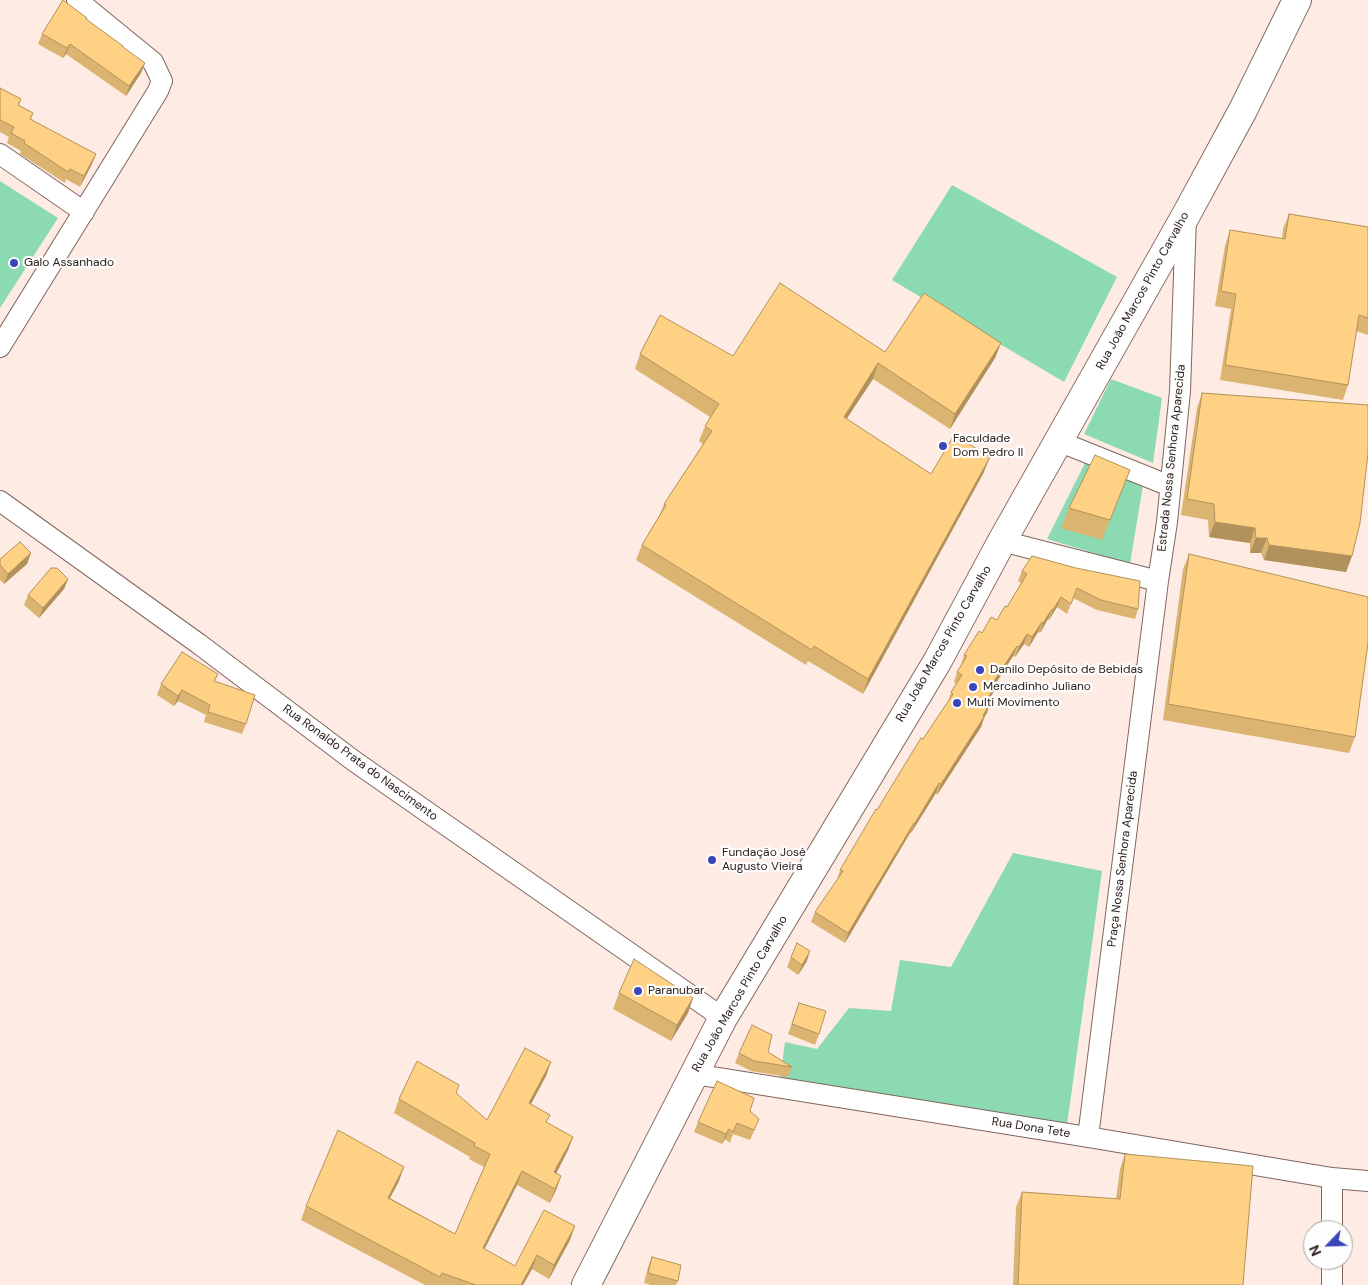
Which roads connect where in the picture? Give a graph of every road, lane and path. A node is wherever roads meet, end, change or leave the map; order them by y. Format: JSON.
{"nodes":[{"id":1,"x":77,"y":0,"type":"edge"},
{"id":2,"x":1297,"y":0,"type":"edge"},
{"id":3,"x":0,"y":154,"type":"edge"},
{"id":4,"x":84,"y":212,"type":"junction"},
{"id":5,"x":1186,"y":215,"type":"junction"},
{"id":6,"x":0,"y":347,"type":"edge"},
{"id":7,"x":1058,"y":441,"type":"junction"},
{"id":8,"x":1170,"y":486,"type":"junction"},
{"id":9,"x":0,"y":501,"type":"edge"},
{"id":10,"x":1002,"y":541,"type":"junction"},
{"id":11,"x":1158,"y":581,"type":"junction"},
{"id":12,"x":724,"y":1018,"type":"junction"},
{"id":13,"x":694,"y":1074,"type":"junction"},
{"id":14,"x":1088,"y":1137,"type":"junction"},
{"id":15,"x":1332,"y":1178,"type":"junction"},
{"id":16,"x":1368,"y":1180,"type":"edge"},
{"id":17,"x":1332,"y":1220,"type":"edge"},
{"id":18,"x":1332,"y":1270,"type":"edge"},
{"id":19,"x":586,"y":1285,"type":"edge"},
{"id":20,"x":1332,"y":1285,"type":"edge"}],
"edges":[{"from":1,"to":4,"type":"street"},
{"from":2,"to":5,"type":"main road","name":"Rua João Marcos Pinto Carvalho"},
{"from":3,"to":4,"type":"street"},
{"from":4,"to":6,"type":"street"},
{"from":5,"to":7,"type":"main road","name":"Rua João Marcos Pinto Carvalho"},
{"from":5,"to":8,"type":"street","name":"Estrada Nossa Senhora Aparecida"},
{"from":7,"to":8,"type":"street"},
{"from":7,"to":10,"type":"main road","name":"Rua João Marcos Pinto Carvalho"},
{"from":8,"to":11,"type":"street","name":"Estrada Nossa Senhora Aparecida"},
{"from":9,"to":12,"type":"street","name":"Rua Ronaldo Prata do Nascimento"},
{"from":10,"to":11,"type":"street"},
{"from":10,"to":12,"type":"main road","name":"Rua João Marcos Pinto Carvalho"},
{"from":11,"to":14,"type":"street","name":"Praça Nossa Senhora Aparecida"},
{"from":12,"to":13,"type":"main road","name":"Rua João Marcos Pinto Carvalho"},
{"from":13,"to":14,"type":"street","name":"Rua Dona Tete"},
{"from":13,"to":19,"type":"main road","name":"Rua João Marcos Pinto Carvalho"},
{"from":14,"to":15,"type":"street","name":"Rua Dona Tete"},
{"from":15,"to":16,"type":"street","name":"Rua Dona Tete"},
{"from":15,"to":17,"type":"street"},
{"from":18,"to":20,"type":"street"}]}
